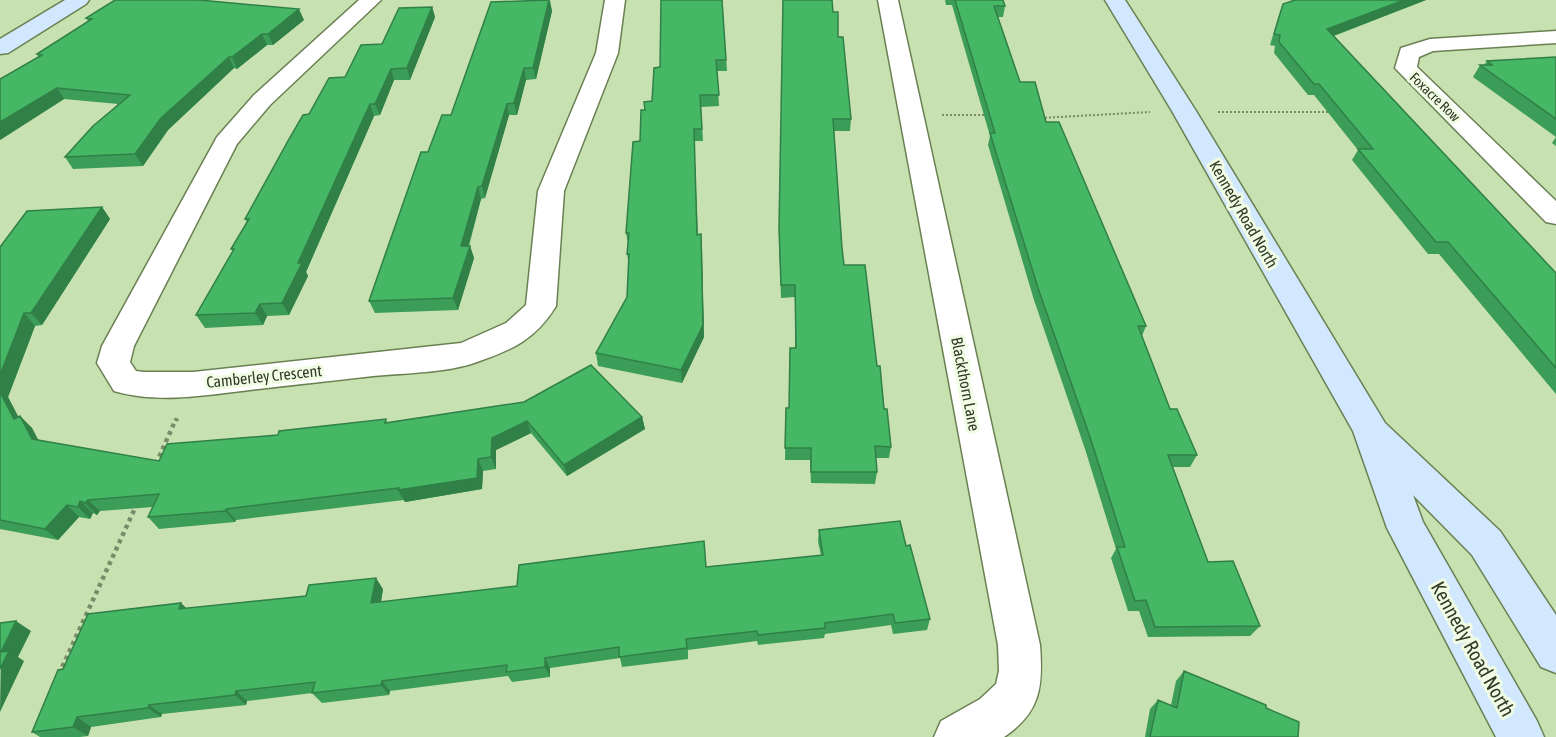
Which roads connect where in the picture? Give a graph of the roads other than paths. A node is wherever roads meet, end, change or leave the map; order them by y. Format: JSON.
{"nodes":[{"id":1,"x":79,"y":0,"type":"edge"},
{"id":2,"x":372,"y":0,"type":"edge"},
{"id":3,"x":615,"y":0,"type":"edge"},
{"id":4,"x":888,"y":0,"type":"edge"},
{"id":5,"x":1115,"y":0,"type":"edge"},
{"id":6,"x":1556,"y":37,"type":"edge"},
{"id":7,"x":0,"y":48,"type":"edge"},
{"id":8,"x":1556,"y":216,"type":"edge"},
{"id":9,"x":1370,"y":429,"type":"junction"},
{"id":10,"x":1556,"y":652,"type":"edge"},
{"id":11,"x":957,"y":737,"type":"edge"},
{"id":12,"x":1521,"y":737,"type":"edge"}],
"edges":[{"from":1,"to":7,"type":"main road"},
{"from":2,"to":3,"type":"street","name":"Camberley Crescent"},
{"from":4,"to":11,"type":"street","name":"Blackthorn Lane"},
{"from":5,"to":9,"type":"main road","name":"Kennedy Road North"},
{"from":6,"to":8,"type":"street","name":"Foxacre Row"},
{"from":9,"to":10,"type":"main road","name":"Kennedy Road North"},
{"from":9,"to":12,"type":"main road","name":"Kennedy Road North"}]}
